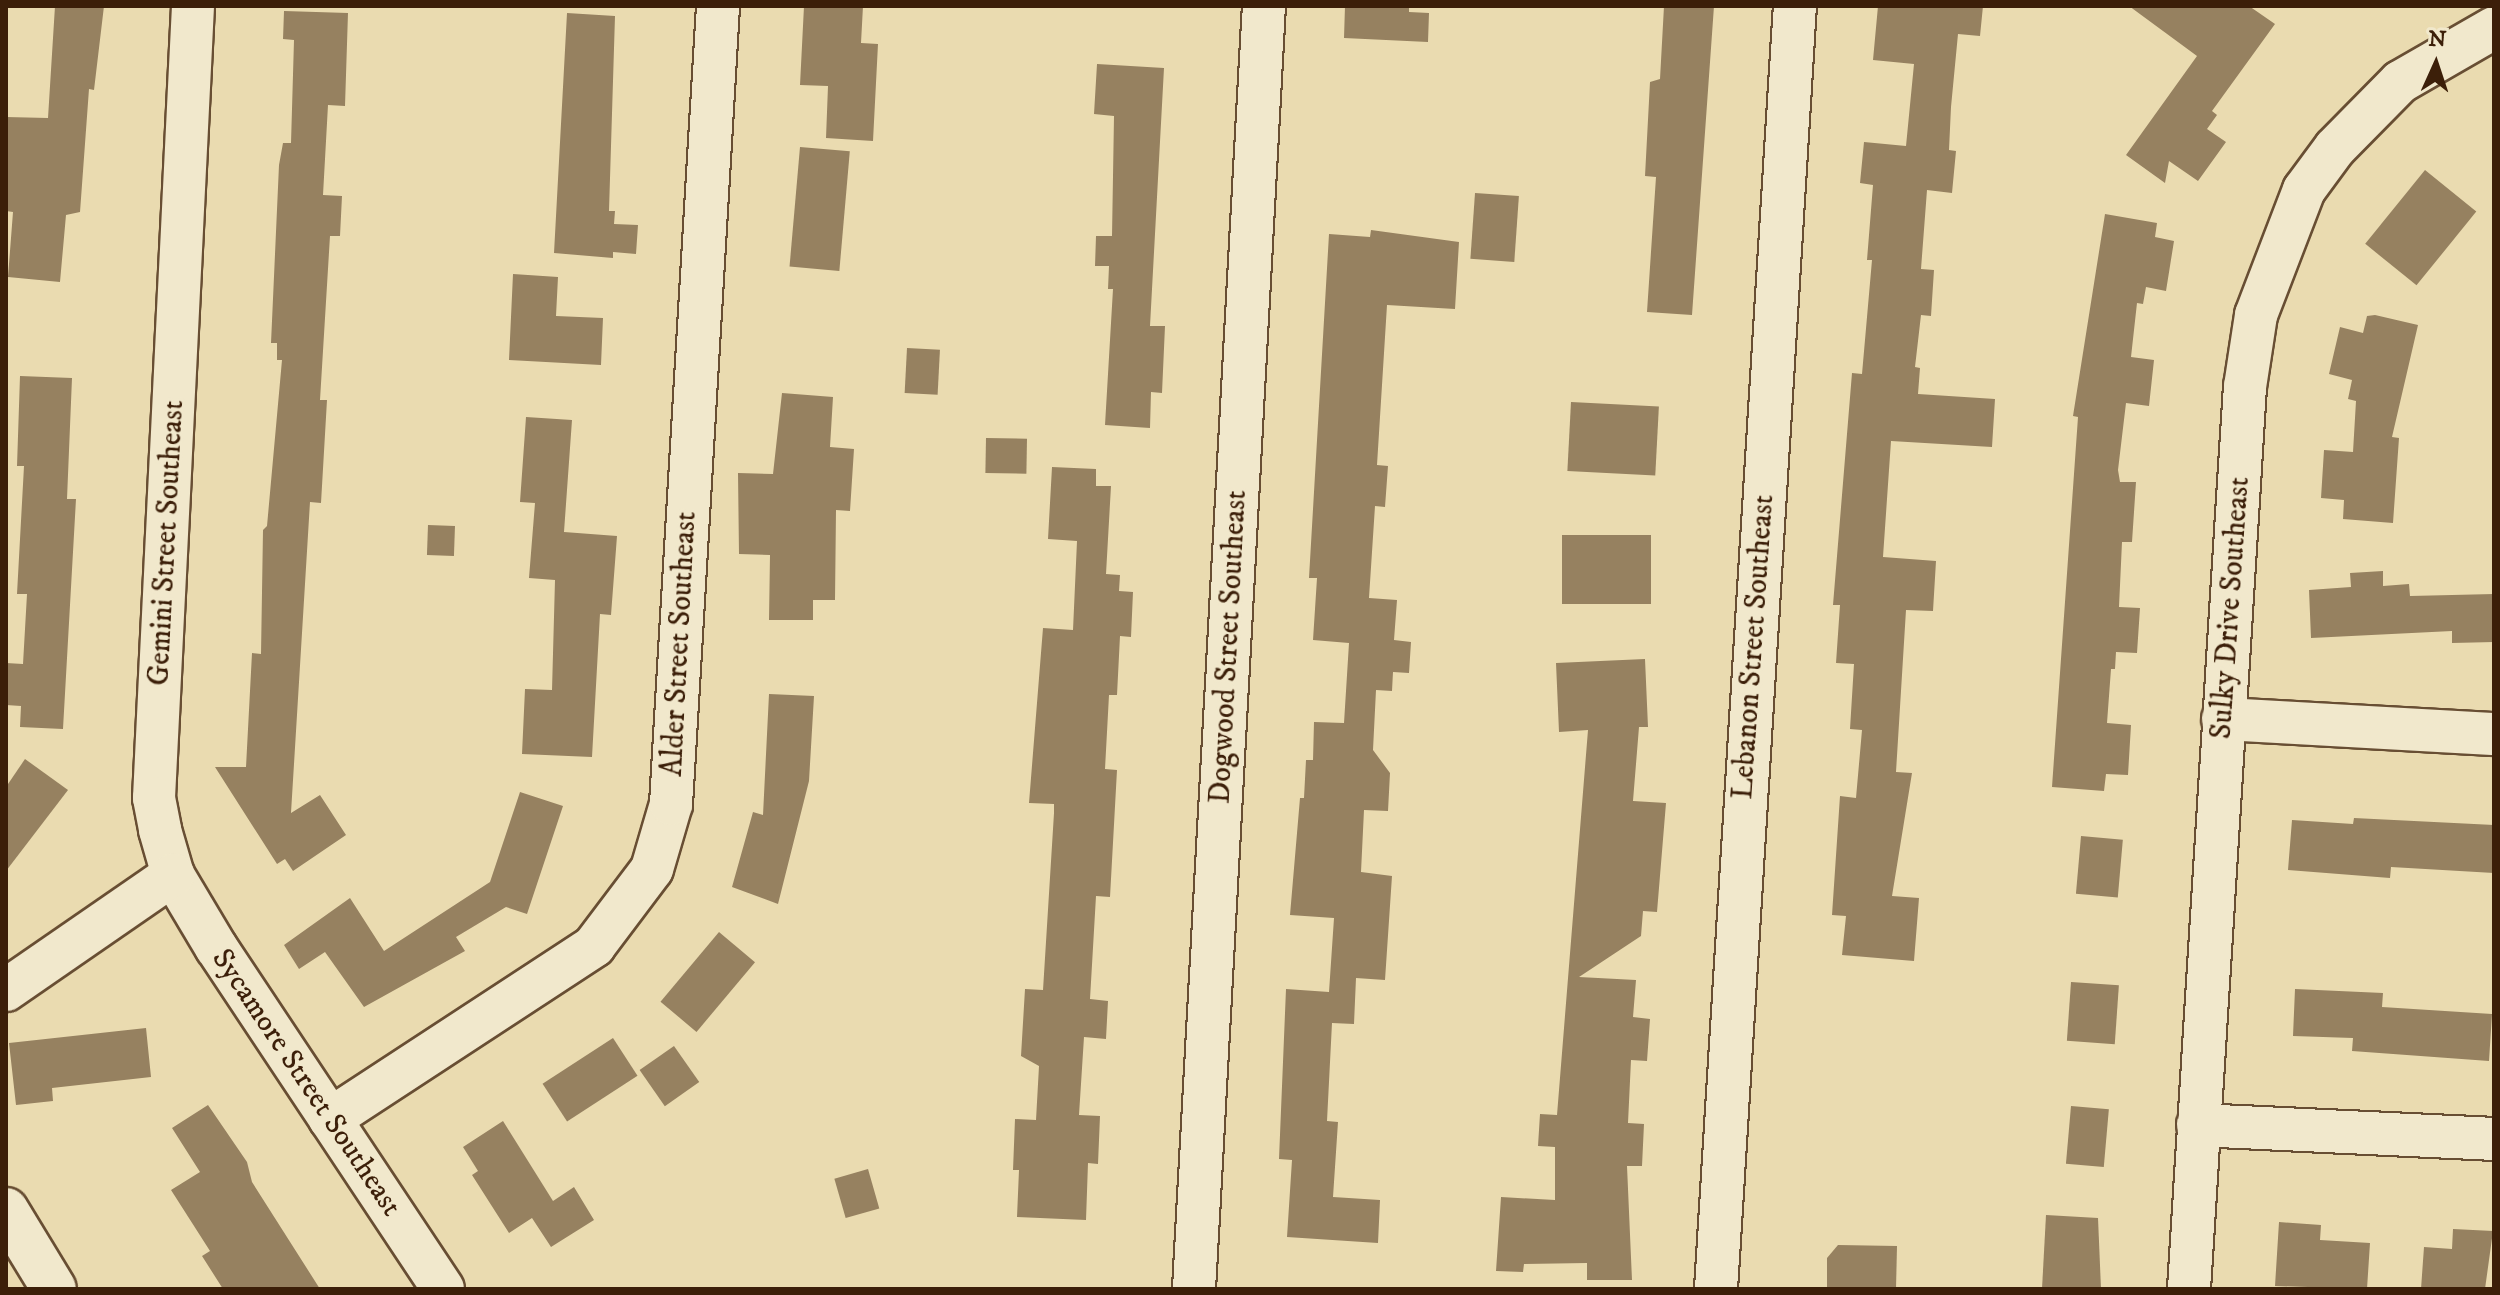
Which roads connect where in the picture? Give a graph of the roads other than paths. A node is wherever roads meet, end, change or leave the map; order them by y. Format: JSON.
{"nodes":[{"id":1,"x":193,"y":6,"type":"edge"},
{"id":2,"x":718,"y":6,"type":"edge"},
{"id":3,"x":1264,"y":6,"type":"edge"},
{"id":4,"x":1795,"y":6,"type":"edge"},
{"id":5,"x":2491,"y":37,"type":"edge"},
{"id":6,"x":2223,"y":719,"type":"junction"},
{"id":7,"x":2494,"y":734,"type":"edge"},
{"id":8,"x":173,"y":875,"type":"junction"},
{"id":9,"x":6,"y":990,"type":"edge"},
{"id":10,"x":330,"y":1119,"type":"junction"},
{"id":11,"x":2198,"y":1125,"type":"junction"},
{"id":12,"x":2494,"y":1139,"type":"edge"},
{"id":13,"x":6,"y":1210,"type":"edge"},
{"id":14,"x":54,"y":1289,"type":"edge"},
{"id":15,"x":443,"y":1289,"type":"edge"},
{"id":16,"x":1194,"y":1289,"type":"edge"},
{"id":17,"x":1716,"y":1289,"type":"edge"},
{"id":18,"x":2189,"y":1289,"type":"edge"}],
"edges":[{"from":1,"to":8,"type":"street","name":"Gemini Street Southeast"},
{"from":2,"to":10,"type":"street","name":"Alder Street Southeast"},
{"from":3,"to":16,"type":"street","name":"Dogwood Street Southeast"},
{"from":4,"to":17,"type":"street","name":"Lebanon Street Southeast"},
{"from":5,"to":6,"type":"street","name":"Sulky Drive Southeast"},
{"from":6,"to":7,"type":"street"},
{"from":6,"to":11,"type":"street","name":"Sulky Drive Southeast"},
{"from":8,"to":9,"type":"street"},
{"from":8,"to":10,"type":"street","name":"Sycamore Street Southeast"},
{"from":10,"to":15,"type":"street","name":"Sycamore Street Southeast"},
{"from":11,"to":12,"type":"street"},
{"from":11,"to":18,"type":"street","name":"Sulky Drive Southeast"},
{"from":13,"to":14,"type":"main road"}]}
